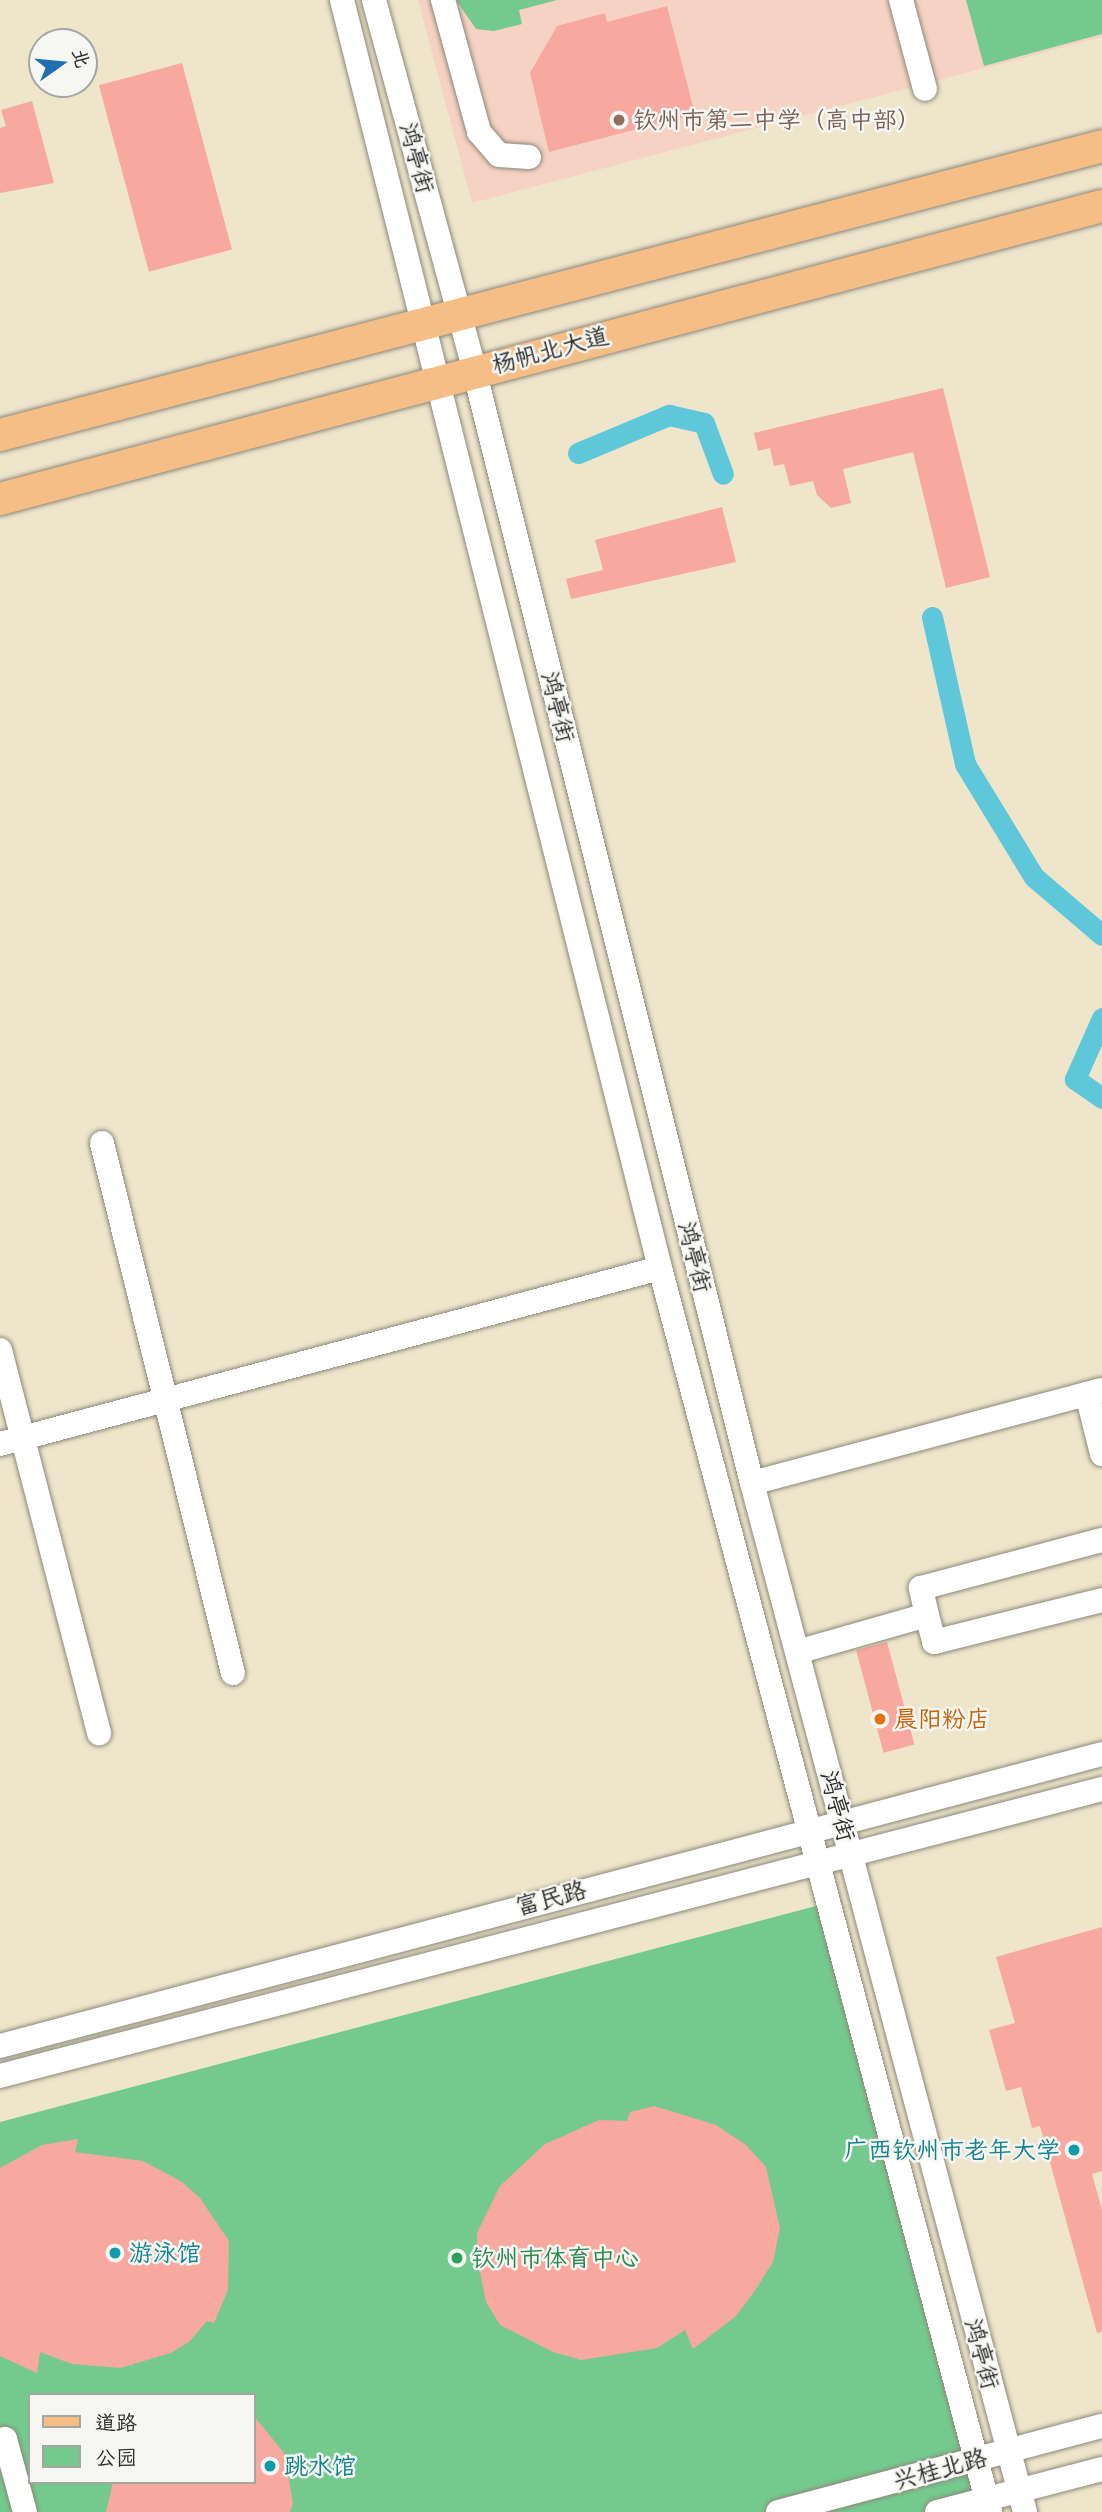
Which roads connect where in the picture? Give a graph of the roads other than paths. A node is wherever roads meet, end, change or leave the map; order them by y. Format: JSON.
{"nodes":[{"id":1,"x":342,"y":0,"type":"edge"},
{"id":2,"x":374,"y":0,"type":"edge"},
{"id":3,"x":443,"y":0,"type":"edge"},
{"id":4,"x":901,"y":0,"type":"edge"},
{"id":5,"x":925,"y":89,"type":"dead end"},
{"id":6,"x":1102,"y":146,"type":"edge"},
{"id":7,"x":529,"y":157,"type":"dead end"},
{"id":8,"x":1102,"y":206,"type":"edge"},
{"id":9,"x":460,"y":312,"type":"junction"},
{"id":10,"x":425,"y":322,"type":"junction"},
{"id":11,"x":474,"y":369,"type":"junction"},
{"id":12,"x":440,"y":379,"type":"junction"},
{"id":13,"x":0,"y":435,"type":"edge"},
{"id":14,"x":0,"y":499,"type":"edge"},
{"id":15,"x":102,"y":1143,"type":"dead end"},
{"id":16,"x":660,"y":1268,"type":"junction"},
{"id":17,"x":0,"y":1350,"type":"edge"},
{"id":18,"x":1094,"y":1392,"type":"edge"},
{"id":19,"x":166,"y":1400,"type":"junction"},
{"id":20,"x":11,"y":1441,"type":"edge"},
{"id":21,"x":1102,"y":1454,"type":"edge"},
{"id":22,"x":752,"y":1483,"type":"junction"},
{"id":23,"x":1102,"y":1540,"type":"edge"},
{"id":24,"x":1102,"y":1600,"type":"edge"},
{"id":25,"x":927,"y":1615,"type":"junction"},
{"id":26,"x":797,"y":1651,"type":"junction"},
{"id":27,"x":233,"y":1673,"type":"dead end"},
{"id":28,"x":99,"y":1733,"type":"dead end"},
{"id":29,"x":1102,"y":1754,"type":"edge"},
{"id":30,"x":1102,"y":1789,"type":"edge"},
{"id":31,"x":841,"y":1820,"type":"junction"},
{"id":32,"x":810,"y":1829,"type":"junction"},
{"id":33,"x":852,"y":1856,"type":"junction"},
{"id":34,"x":820,"y":1864,"type":"junction"},
{"id":35,"x":0,"y":2046,"type":"edge"},
{"id":36,"x":0,"y":2076,"type":"edge"},
{"id":37,"x":1102,"y":2426,"type":"edge"},
{"id":38,"x":0,"y":2440,"type":"edge"},
{"id":39,"x":1008,"y":2451,"type":"junction"},
{"id":40,"x":976,"y":2459,"type":"junction"},
{"id":41,"x":1102,"y":2469,"type":"edge"},
{"id":42,"x":1022,"y":2501,"type":"edge"},
{"id":43,"x":988,"y":2505,"type":"edge"},
{"id":44,"x":25,"y":2512,"type":"edge"},
{"id":45,"x":778,"y":2512,"type":"edge"},
{"id":46,"x":937,"y":2512,"type":"edge"}],
"edges":[{"from":1,"to":10,"type":"street","name":"鸿亭街"},
{"from":2,"to":9,"type":"street","name":"鸿亭街"},
{"from":3,"to":7,"type":"street"},
{"from":4,"to":5,"type":"street"},
{"from":6,"to":9,"type":"main road"},
{"from":8,"to":11,"type":"main road","name":"杨帆北大道"},
{"from":9,"to":10,"type":"main road"},
{"from":9,"to":11,"type":"street","name":"鸿亭街"},
{"from":10,"to":12,"type":"street","name":"鸿亭街"},
{"from":10,"to":13,"type":"main road"},
{"from":11,"to":12,"type":"main road","name":"杨帆北大道"},
{"from":11,"to":22,"type":"street","name":"鸿亭街"},
{"from":12,"to":14,"type":"main road","name":"杨帆北大道"},
{"from":12,"to":16,"type":"street","name":"鸿亭街"},
{"from":15,"to":19,"type":"street"},
{"from":16,"to":19,"type":"street"},
{"from":16,"to":32,"type":"street","name":"鸿亭街"},
{"from":17,"to":20,"type":"street"},
{"from":18,"to":21,"type":"street"},
{"from":18,"to":22,"type":"street"},
{"from":19,"to":20,"type":"street"},
{"from":19,"to":27,"type":"street"},
{"from":20,"to":28,"type":"street"},
{"from":22,"to":26,"type":"street","name":"鸿亭街"},
{"from":23,"to":25,"type":"street"},
{"from":24,"to":25,"type":"street"},
{"from":25,"to":26,"type":"street"},
{"from":26,"to":31,"type":"street","name":"鸿亭街"},
{"from":29,"to":31,"type":"street","name":"富民路"},
{"from":30,"to":33,"type":"street","name":"富民路"},
{"from":31,"to":32,"type":"street","name":"富民路"},
{"from":31,"to":33,"type":"street","name":"鸿亭街"},
{"from":32,"to":34,"type":"street","name":"鸿亭街"},
{"from":32,"to":35,"type":"street","name":"富民路"},
{"from":33,"to":34,"type":"street","name":"富民路"},
{"from":33,"to":39,"type":"street","name":"鸿亭街"},
{"from":34,"to":36,"type":"street","name":"富民路"},
{"from":34,"to":40,"type":"street","name":"鸿亭街"},
{"from":37,"to":39,"type":"street","name":"兴桂北路"},
{"from":38,"to":44,"type":"street"},
{"from":39,"to":40,"type":"street","name":"兴桂北路"},
{"from":39,"to":42,"type":"street","name":"鸿亭街"},
{"from":40,"to":43,"type":"street","name":"鸿亭街"},
{"from":40,"to":45,"type":"street","name":"兴桂北路"},
{"from":41,"to":42,"type":"street","name":"兴桂北路"},
{"from":42,"to":43,"type":"street","name":"兴桂北路"},
{"from":43,"to":46,"type":"street","name":"兴桂北路"}]}
